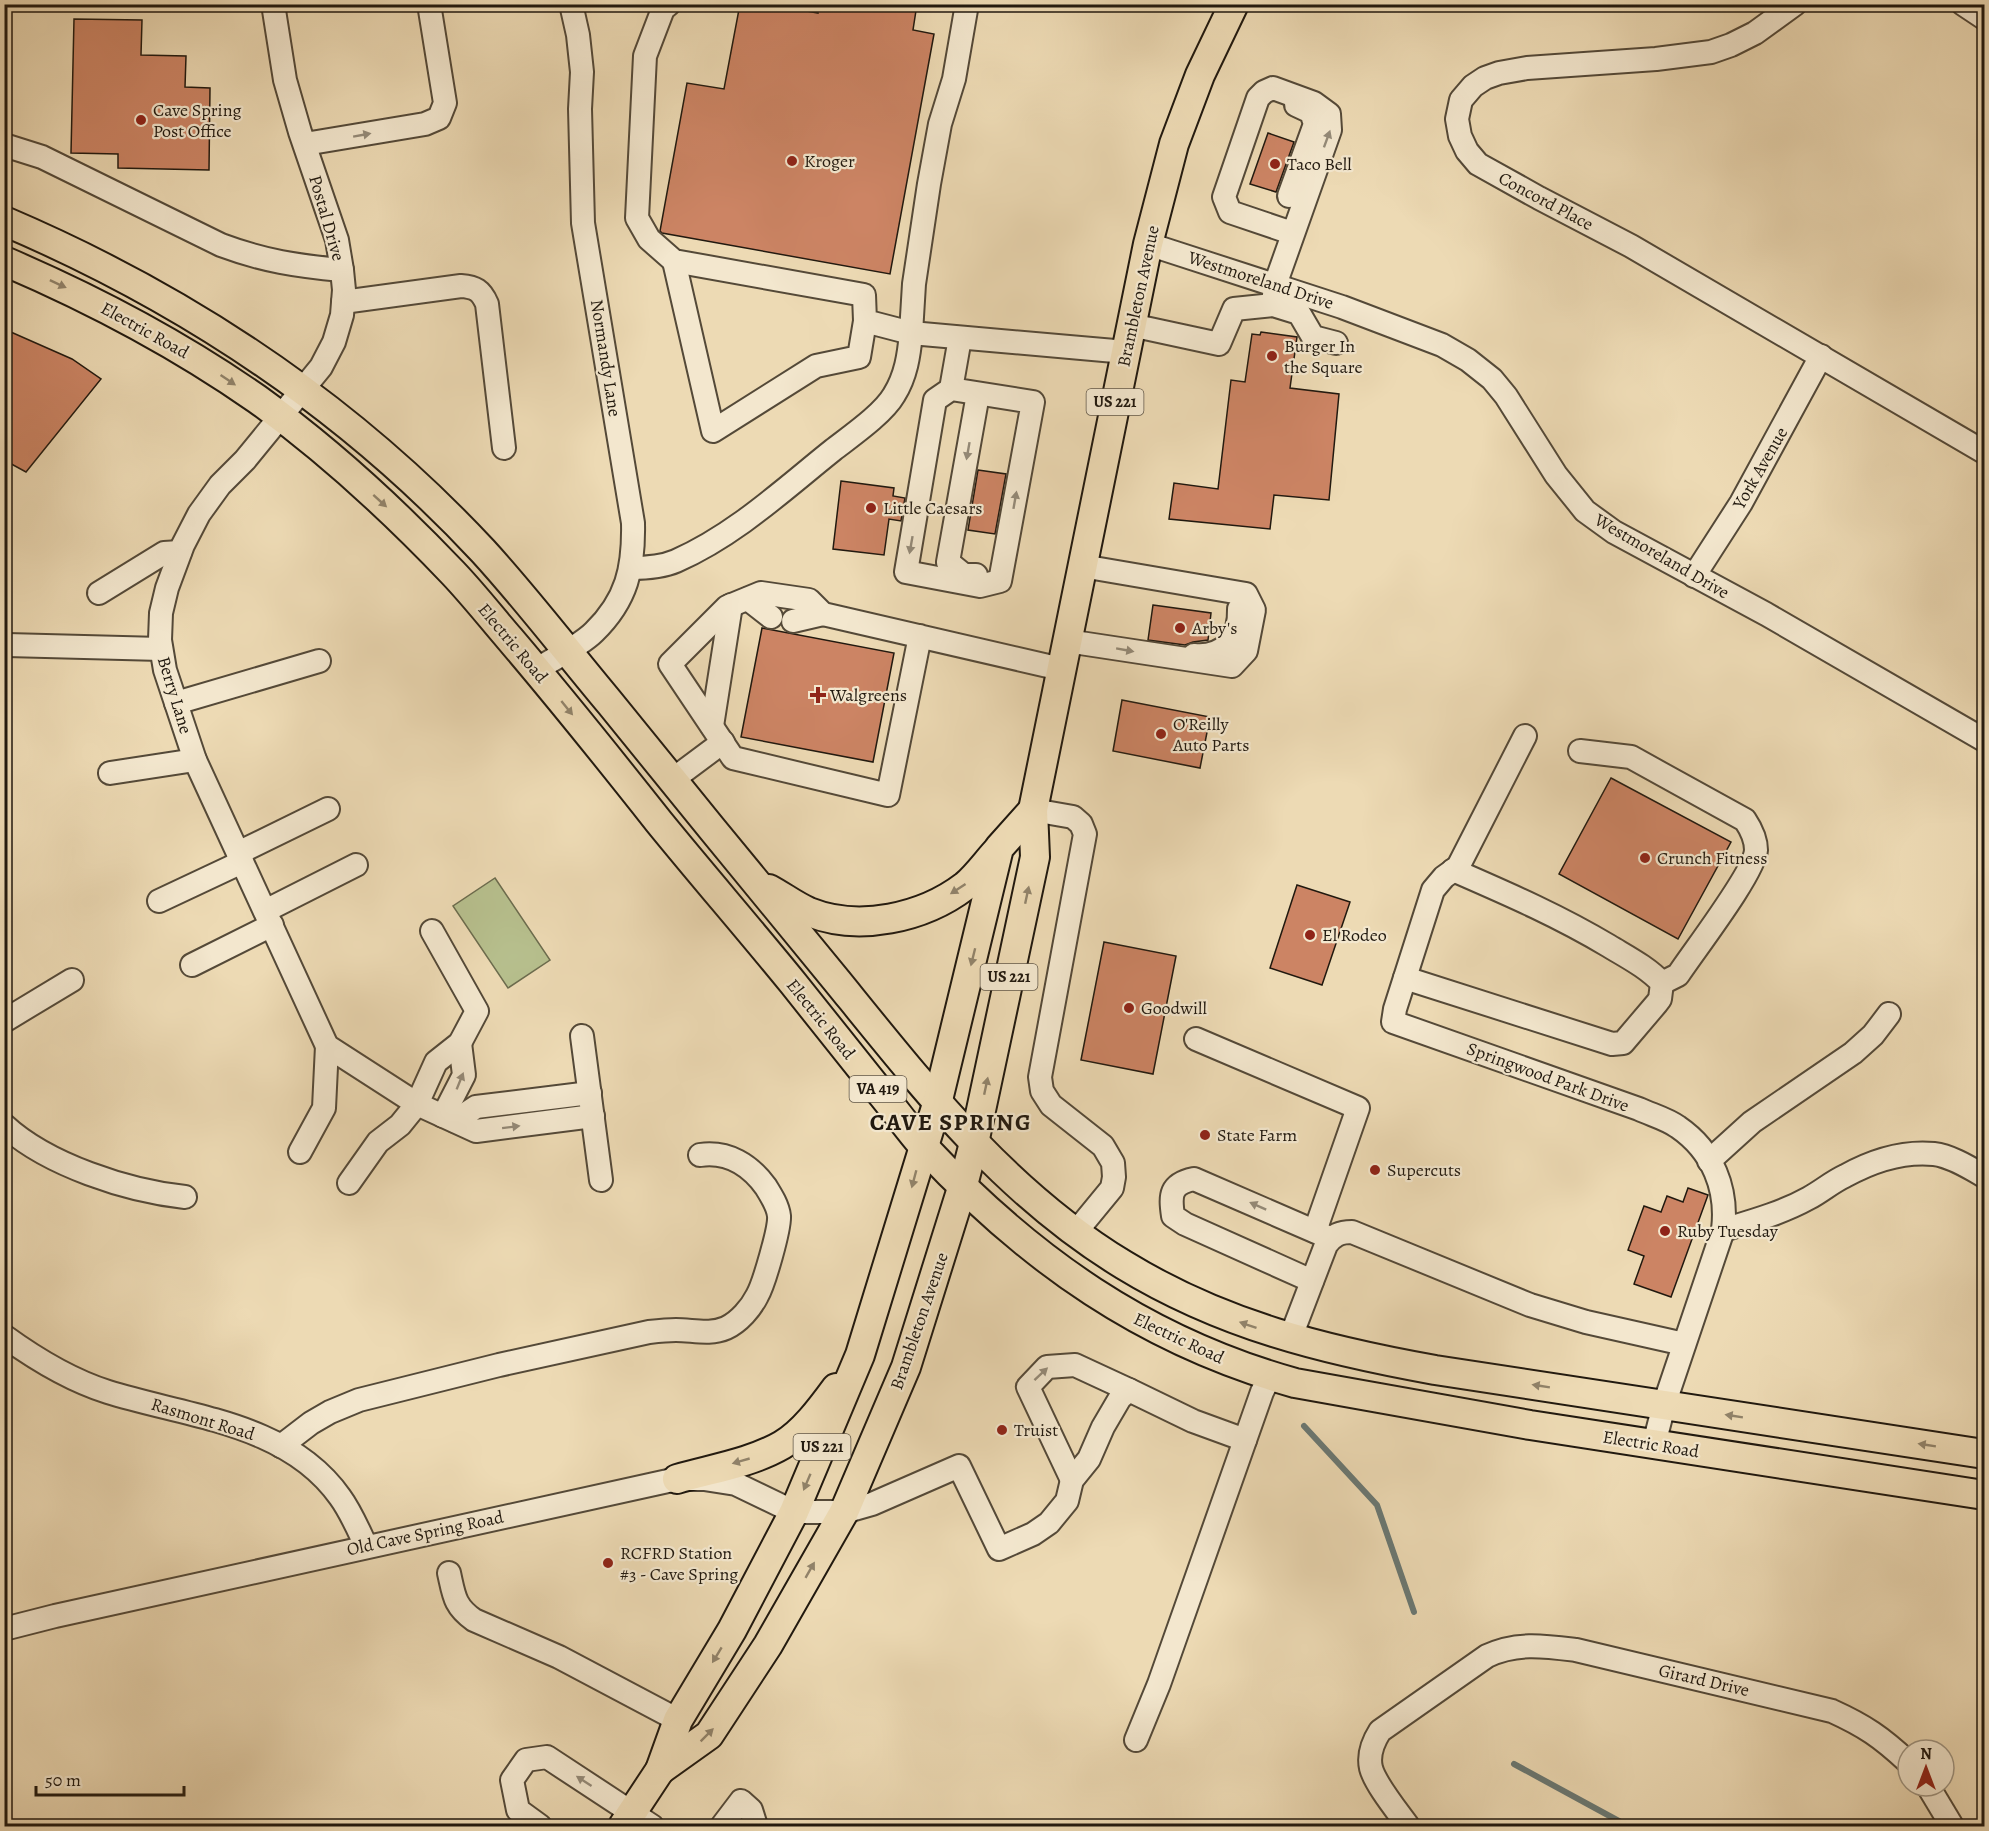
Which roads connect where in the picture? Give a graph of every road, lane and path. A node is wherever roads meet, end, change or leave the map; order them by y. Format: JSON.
{"nodes":[{"id":1,"x":273,"y":4,"type":"edge"},
{"id":2,"x":429,"y":4,"type":"edge"},
{"id":3,"x":571,"y":4,"type":"edge"},
{"id":4,"x":669,"y":4,"type":"edge"},
{"id":5,"x":967,"y":4,"type":"edge"},
{"id":6,"x":1234,"y":4,"type":"edge"},
{"id":7,"x":1796,"y":4,"type":"edge"},
{"id":8,"x":1963,"y":4,"type":"edge"},
{"id":9,"x":1984,"y":18,"type":"edge"},
{"id":10,"x":304,"y":144,"type":"junction"},
{"id":11,"x":4,"y":145,"type":"edge"},
{"id":12,"x":4,"y":221,"type":"edge"},
{"id":13,"x":1285,"y":231,"type":"junction"},
{"id":14,"x":1148,"y":244,"type":"junction"},
{"id":15,"x":4,"y":261,"type":"edge"},
{"id":16,"x":674,"y":261,"type":"junction"},
{"id":17,"x":342,"y":270,"type":"junction"},
{"id":18,"x":1274,"y":295,"type":"junction"},
{"id":19,"x":343,"y":302,"type":"junction"},
{"id":20,"x":865,"y":321,"type":"junction"},
{"id":21,"x":911,"y":333,"type":"junction"},
{"id":22,"x":960,"y":338,"type":"junction"},
{"id":23,"x":1128,"y":339,"type":"junction"},
{"id":24,"x":1335,"y":343,"type":"dead end"},
{"id":25,"x":1821,"y":356,"type":"junction"},
{"id":26,"x":951,"y":388,"type":"junction"},
{"id":27,"x":304,"y":390,"type":"junction"},
{"id":28,"x":978,"y":393,"type":"junction"},
{"id":29,"x":281,"y":417,"type":"junction"},
{"id":30,"x":504,"y":448,"type":"dead end"},
{"id":31,"x":1984,"y":452,"type":"edge"},
{"id":32,"x":180,"y":552,"type":"junction"},
{"id":33,"x":1004,"y":558,"type":"junction"},
{"id":34,"x":1082,"y":566,"type":"junction"},
{"id":35,"x":631,"y":568,"type":"junction"},
{"id":36,"x":1694,"y":576,"type":"junction"},
{"id":37,"x":99,"y":593,"type":"dead end"},
{"id":38,"x":740,"y":602,"type":"junction"},
{"id":39,"x":823,"y":614,"type":"junction"},
{"id":40,"x":771,"y":617,"type":"dead end"},
{"id":41,"x":793,"y":621,"type":"dead end"},
{"id":42,"x":920,"y":636,"type":"junction"},
{"id":43,"x":1067,"y":640,"type":"junction"},
{"id":44,"x":7,"y":645,"type":"dead end"},
{"id":45,"x":161,"y":649,"type":"junction"},
{"id":46,"x":566,"y":651,"type":"junction"},
{"id":47,"x":319,"y":661,"type":"dead end"},
{"id":48,"x":1061,"y":669,"type":"junction"},
{"id":49,"x":536,"y":670,"type":"junction"},
{"id":50,"x":176,"y":703,"type":"junction"},
{"id":51,"x":717,"y":734,"type":"junction"},
{"id":52,"x":1525,"y":736,"type":"dead end"},
{"id":53,"x":1984,"y":740,"type":"edge"},
{"id":54,"x":1580,"y":751,"type":"dead end"},
{"id":55,"x":195,"y":760,"type":"junction"},
{"id":56,"x":110,"y":773,"type":"dead end"},
{"id":57,"x":672,"y":780,"type":"junction"},
{"id":58,"x":328,"y":809,"type":"dead end"},
{"id":59,"x":1033,"y":810,"type":"junction"},
{"id":60,"x":999,"y":848,"type":"junction"},
{"id":61,"x":240,"y":857,"type":"junction"},
{"id":62,"x":356,"y":865,"type":"dead end"},
{"id":63,"x":1454,"y":870,"type":"junction"},
{"id":64,"x":754,"y":880,"type":"junction"},
{"id":65,"x":159,"y":901,"type":"dead end"},
{"id":66,"x":268,"y":918,"type":"junction"},
{"id":67,"x":432,"y":931,"type":"dead end"},
{"id":68,"x":192,"y":965,"type":"dead end"},
{"id":69,"x":1405,"y":978,"type":"junction"},
{"id":70,"x":72,"y":980,"type":"dead end"},
{"id":71,"x":1662,"y":983,"type":"junction"},
{"id":72,"x":1889,"y":1014,"type":"dead end"},
{"id":73,"x":4,"y":1021,"type":"edge"},
{"id":74,"x":582,"y":1036,"type":"dead end"},
{"id":75,"x":1196,"y":1039,"type":"dead end"},
{"id":76,"x":460,"y":1043,"type":"junction"},
{"id":77,"x":327,"y":1046,"type":"junction"},
{"id":78,"x":590,"y":1093,"type":"junction"},
{"id":79,"x":417,"y":1104,"type":"junction"},
{"id":80,"x":937,"y":1104,"type":"junction"},
{"id":81,"x":593,"y":1116,"type":"junction"},
{"id":82,"x":449,"y":1119,"type":"junction"},
{"id":83,"x":4,"y":1125,"type":"edge"},
{"id":84,"x":974,"y":1143,"type":"junction"},
{"id":85,"x":923,"y":1145,"type":"junction"},
{"id":86,"x":300,"y":1152,"type":"dead end"},
{"id":87,"x":700,"y":1155,"type":"dead end"},
{"id":88,"x":1709,"y":1161,"type":"junction"},
{"id":89,"x":1984,"y":1176,"type":"edge"},
{"id":90,"x":602,"y":1180,"type":"dead end"},
{"id":91,"x":349,"y":1183,"type":"dead end"},
{"id":92,"x":963,"y":1185,"type":"junction"},
{"id":93,"x":185,"y":1197,"type":"dead end"},
{"id":94,"x":1723,"y":1230,"type":"junction"},
{"id":95,"x":1075,"y":1233,"type":"junction"},
{"id":96,"x":1319,"y":1233,"type":"junction"},
{"id":97,"x":1312,"y":1281,"type":"junction"},
{"id":98,"x":4,"y":1336,"type":"edge"},
{"id":99,"x":1290,"y":1339,"type":"junction"},
{"id":100,"x":1684,"y":1344,"type":"junction"},
{"id":101,"x":860,"y":1355,"type":"junction"},
{"id":102,"x":1382,"y":1361,"type":"junction"},
{"id":103,"x":1270,"y":1376,"type":"junction"},
{"id":104,"x":1129,"y":1390,"type":"junction"},
{"id":105,"x":1664,"y":1405,"type":"junction"},
{"id":106,"x":1245,"y":1440,"type":"junction"},
{"id":107,"x":1654,"y":1444,"type":"junction"},
{"id":108,"x":281,"y":1446,"type":"junction"},
{"id":109,"x":1984,"y":1454,"type":"edge"},
{"id":110,"x":676,"y":1479,"type":"junction"},
{"id":111,"x":1072,"y":1480,"type":"junction"},
{"id":112,"x":1984,"y":1495,"type":"edge"},
{"id":113,"x":794,"y":1512,"type":"junction"},
{"id":114,"x":844,"y":1512,"type":"junction"},
{"id":115,"x":366,"y":1546,"type":"junction"},
{"id":116,"x":449,"y":1573,"type":"dead end"},
{"id":117,"x":4,"y":1629,"type":"edge"},
{"id":118,"x":678,"y":1720,"type":"junction"},
{"id":119,"x":1136,"y":1740,"type":"dead end"},
{"id":120,"x":1896,"y":1751,"type":"edge"},
{"id":121,"x":660,"y":1770,"type":"junction"},
{"id":122,"x":1936,"y":1798,"type":"edge"},
{"id":123,"x":636,"y":1822,"type":"edge"},
{"id":124,"x":540,"y":1827,"type":"edge"},
{"id":125,"x":722,"y":1827,"type":"edge"},
{"id":126,"x":756,"y":1827,"type":"edge"},
{"id":127,"x":1408,"y":1827,"type":"edge"},
{"id":128,"x":1952,"y":1827,"type":"edge"}],
"edges":[{"from":1,"to":10,"type":"street","name":"Postal Drive"},
{"from":10,"to":2,"type":"street","one_way":true},
{"from":3,"to":35,"type":"street","name":"Normandy Lane"},
{"from":4,"to":16,"type":"street"},
{"from":5,"to":21,"type":"street"},
{"from":6,"to":14,"type":"main road","name":"Brambleton Avenue","number":"US 221"},
{"from":7,"to":25,"type":"street","name":"Concord Place"},
{"from":8,"to":9,"type":"street"},
{"from":10,"to":17,"type":"street","name":"Postal Drive"},
{"from":11,"to":17,"type":"street"},
{"from":12,"to":27,"type":"main road","name":"Electric Road","number":"VA 419"},
{"from":13,"to":13,"type":"street","one_way":true},
{"from":13,"to":18,"type":"street"},
{"from":14,"to":18,"type":"street","name":"Westmoreland Drive"},
{"from":14,"to":23,"type":"main road","name":"Brambleton Avenue","number":"US 221"},
{"from":15,"to":29,"type":"main road","name":"Electric Road","number":"VA 419","one_way":true},
{"from":16,"to":20,"type":"street"},
{"from":16,"to":20,"type":"street"},
{"from":17,"to":19,"type":"street","name":"Postal Drive"},
{"from":18,"to":23,"type":"street"},
{"from":18,"to":24,"type":"street"},
{"from":18,"to":36,"type":"street","name":"Westmoreland Drive"},
{"from":19,"to":27,"type":"street","name":"Postal Drive"},
{"from":19,"to":30,"type":"street"},
{"from":20,"to":21,"type":"street"},
{"from":21,"to":22,"type":"street"},
{"from":21,"to":35,"type":"street"},
{"from":22,"to":23,"type":"street"},
{"from":22,"to":26,"type":"street"},
{"from":23,"to":34,"type":"main road","name":"Brambleton Avenue","number":"US 221"},
{"from":25,"to":31,"type":"street","name":"Concord Place"},
{"from":25,"to":36,"type":"street","name":"York Avenue"},
{"from":26,"to":28,"type":"street"},
{"from":26,"to":33,"type":"street","one_way":true},
{"from":27,"to":29,"type":"street","name":"Postal Drive"},
{"from":27,"to":46,"type":"main road","name":"Electric Road","number":"VA 419"},
{"from":33,"to":28,"type":"street","one_way":true},
{"from":28,"to":33,"type":"street","one_way":true},
{"from":29,"to":32,"type":"street","name":"Berry Lane"},
{"from":29,"to":49,"type":"main road","name":"Electric Road","number":"VA 419","one_way":true},
{"from":32,"to":37,"type":"street"},
{"from":32,"to":45,"type":"street","name":"Berry Lane"},
{"from":34,"to":43,"type":"main road","name":"Brambleton Avenue","number":"US 221"},
{"from":43,"to":34,"type":"street","one_way":true},
{"from":35,"to":46,"type":"street","name":"Normandy Lane"},
{"from":36,"to":53,"type":"street","name":"Westmoreland Drive"},
{"from":38,"to":39,"type":"street"},
{"from":38,"to":40,"type":"street"},
{"from":38,"to":51,"type":"street"},
{"from":38,"to":51,"type":"street"},
{"from":39,"to":41,"type":"street"},
{"from":39,"to":42,"type":"street"},
{"from":42,"to":48,"type":"street"},
{"from":42,"to":51,"type":"street"},
{"from":43,"to":48,"type":"main road","name":"Brambleton Avenue","number":"US 221"},
{"from":44,"to":45,"type":"street"},
{"from":45,"to":50,"type":"street","name":"Berry Lane"},
{"from":46,"to":49,"type":"street","name":"Normandy Lane"},
{"from":46,"to":57,"type":"main road","name":"Electric Road","number":"VA 419"},
{"from":47,"to":50,"type":"street"},
{"from":48,"to":59,"type":"main road","name":"Brambleton Avenue","number":"US 221"},
{"from":49,"to":85,"type":"main road","name":"Electric Road","number":"VA 419","one_way":true},
{"from":50,"to":55,"type":"street","name":"Berry Lane"},
{"from":51,"to":57,"type":"street"},
{"from":52,"to":63,"type":"street","name":"Springwood Park Drive"},
{"from":54,"to":71,"type":"street"},
{"from":55,"to":56,"type":"street"},
{"from":55,"to":61,"type":"street","name":"Berry Lane"},
{"from":57,"to":64,"type":"main road","name":"Electric Road","number":"VA 419"},
{"from":58,"to":61,"type":"street"},
{"from":59,"to":60,"type":"main road","name":"Brambleton Avenue","number":"US 221"},
{"from":84,"to":59,"type":"main road","name":"Brambleton Avenue","number":"US 221","one_way":true},
{"from":59,"to":95,"type":"street"},
{"from":60,"to":64,"type":"main road","one_way":true},
{"from":60,"to":80,"type":"main road","name":"Brambleton Avenue","number":"US 221","one_way":true},
{"from":61,"to":65,"type":"street"},
{"from":61,"to":66,"type":"street","name":"Berry Lane"},
{"from":62,"to":66,"type":"street"},
{"from":63,"to":69,"type":"street","name":"Springwood Park Drive"},
{"from":63,"to":71,"type":"street"},
{"from":64,"to":80,"type":"main road","name":"Electric Road","number":"VA 419"},
{"from":66,"to":68,"type":"street"},
{"from":66,"to":77,"type":"street","name":"Berry Lane"},
{"from":67,"to":76,"type":"street"},
{"from":69,"to":71,"type":"street"},
{"from":69,"to":88,"type":"street","name":"Springwood Park Drive"},
{"from":70,"to":73,"type":"street"},
{"from":72,"to":88,"type":"street"},
{"from":74,"to":78,"type":"street"},
{"from":75,"to":96,"type":"street"},
{"from":76,"to":79,"type":"street"},
{"from":82,"to":76,"type":"street","one_way":true},
{"from":77,"to":79,"type":"street"},
{"from":77,"to":86,"type":"street"},
{"from":78,"to":81,"type":"street"},
{"from":78,"to":82,"type":"street"},
{"from":79,"to":82,"type":"street"},
{"from":79,"to":91,"type":"street"},
{"from":80,"to":84,"type":"main road","name":"Electric Road","number":"VA 419"},
{"from":80,"to":85,"type":"main road","name":"Brambleton Avenue","number":"US 221"},
{"from":82,"to":81,"type":"street","one_way":true},
{"from":81,"to":90,"type":"street"},
{"from":83,"to":93,"type":"street"},
{"from":84,"to":92,"type":"main road","name":"Brambleton Avenue","number":"US 221"},
{"from":84,"to":95,"type":"main road","name":"Electric Road","number":"VA 419"},
{"from":85,"to":92,"type":"main road","name":"Electric Road","number":"VA 419"},
{"from":85,"to":101,"type":"main road","name":"Brambleton Avenue","number":"US 221","one_way":true},
{"from":87,"to":108,"type":"street"},
{"from":88,"to":94,"type":"street","name":"Springwood Park Drive"},
{"from":89,"to":94,"type":"street"},
{"from":92,"to":103,"type":"main road","name":"Electric Road","number":"VA 419"},
{"from":92,"to":114,"type":"main road","name":"Brambleton Avenue","number":"US 221"},
{"from":94,"to":100,"type":"street","name":"Springwood Park Drive"},
{"from":99,"to":95,"type":"main road","name":"Electric Road","number":"VA 419","one_way":true},
{"from":96,"to":97,"type":"street"},
{"from":96,"to":97,"type":"street","one_way":true},
{"from":96,"to":100,"type":"street"},
{"from":97,"to":99,"type":"street"},
{"from":98,"to":108,"type":"street","name":"Rasmont Road"},
{"from":99,"to":102,"type":"main road","name":"Electric Road","number":"VA 419"},
{"from":100,"to":105,"type":"street","name":"Springwood Park Drive"},
{"from":101,"to":110,"type":"main road","one_way":true},
{"from":101,"to":113,"type":"main road","name":"Brambleton Avenue","number":"US 221","one_way":true},
{"from":102,"to":103,"type":"main road"},
{"from":105,"to":102,"type":"main road","name":"Electric Road","number":"VA 419","one_way":true},
{"from":103,"to":106,"type":"street"},
{"from":103,"to":107,"type":"main road","name":"Electric Road","number":"VA 419"},
{"from":104,"to":106,"type":"street"},
{"from":104,"to":111,"type":"street"},
{"from":111,"to":104,"type":"street","one_way":true},
{"from":105,"to":107,"type":"street","name":"Springwood Park Drive"},
{"from":109,"to":105,"type":"main road","name":"Electric Road","number":"VA 419","one_way":true},
{"from":106,"to":119,"type":"street"},
{"from":107,"to":112,"type":"main road","name":"Electric Road","number":"VA 419"},
{"from":108,"to":115,"type":"street","name":"Rasmont Road"},
{"from":110,"to":113,"type":"street","name":"Old Cave Spring Road"},
{"from":110,"to":115,"type":"street","name":"Old Cave Spring Road"},
{"from":111,"to":114,"type":"street","name":"Old Cave Spring Road"},
{"from":113,"to":114,"type":"street","name":"Old Cave Spring Road"},
{"from":113,"to":118,"type":"main road","name":"Brambleton Avenue","number":"US 221","one_way":true},
{"from":121,"to":114,"type":"main road","name":"Brambleton Avenue","number":"US 221","one_way":true},
{"from":115,"to":117,"type":"street","name":"Old Cave Spring Road"},
{"from":116,"to":118,"type":"street"},
{"from":118,"to":121,"type":"main road","name":"Brambleton Avenue","number":"US 221"},
{"from":120,"to":127,"type":"street","name":"Girard Drive"},
{"from":121,"to":123,"type":"main road","name":"Brambleton Avenue","number":"US 221"},
{"from":122,"to":128,"type":"street"},
{"from":123,"to":124,"type":"street","one_way":true},
{"from":125,"to":126,"type":"street"}]}
